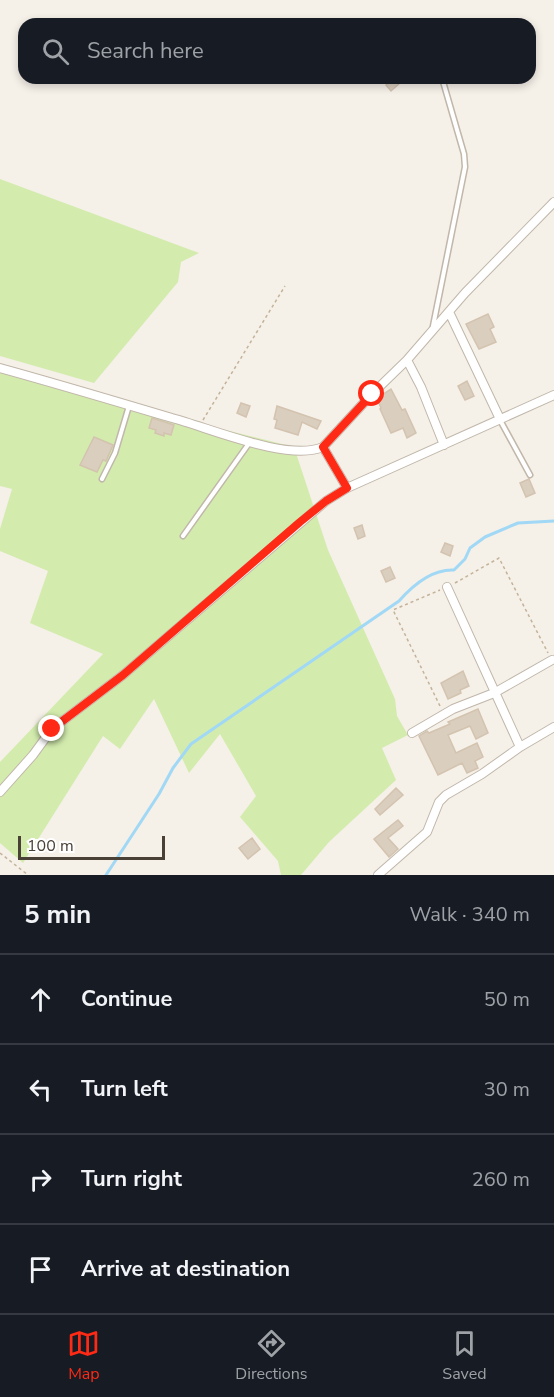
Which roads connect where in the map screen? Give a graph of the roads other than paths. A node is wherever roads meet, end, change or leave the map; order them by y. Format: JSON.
{"nodes":[{"id":1,"x":444,"y":84,"type":"edge"},
{"id":2,"x":554,"y":202,"type":"edge"},
{"id":3,"x":449,"y":312,"type":"junction"},
{"id":4,"x":432,"y":330,"type":"junction"},
{"id":5,"x":407,"y":360,"type":"junction"},
{"id":6,"x":0,"y":368,"type":"edge"},
{"id":7,"x":554,"y":394,"type":"edge"},
{"id":8,"x":129,"y":406,"type":"junction"},
{"id":9,"x":500,"y":419,"type":"junction"},
{"id":10,"x":250,"y":442,"type":"junction"},
{"id":11,"x":444,"y":445,"type":"junction"},
{"id":12,"x":323,"y":447,"type":"junction"},
{"id":13,"x":531,"y":474,"type":"dead end"},
{"id":14,"x":102,"y":479,"type":"dead end"},
{"id":15,"x":347,"y":488,"type":"junction"},
{"id":16,"x":183,"y":536,"type":"dead end"},
{"id":17,"x":447,"y":587,"type":"dead end"},
{"id":18,"x":552,"y":660,"type":"road end"},
{"id":19,"x":494,"y":693,"type":"junction"},
{"id":20,"x":554,"y":727,"type":"edge"},
{"id":21,"x":412,"y":733,"type":"dead end"},
{"id":22,"x":520,"y":747,"type":"junction"},
{"id":23,"x":0,"y":792,"type":"edge"},
{"id":24,"x":378,"y":875,"type":"edge"}],
"edges":[{"from":1,"to":4,"type":"lane"},
{"from":2,"to":3,"type":"street"},
{"from":3,"to":4,"type":"street"},
{"from":3,"to":9,"type":"street"},
{"from":4,"to":5,"type":"street"},
{"from":5,"to":11,"type":"street"},
{"from":5,"to":12,"type":"street"},
{"from":6,"to":8,"type":"street"},
{"from":7,"to":9,"type":"street"},
{"from":8,"to":10,"type":"street"},
{"from":8,"to":14,"type":"lane"},
{"from":9,"to":11,"type":"street"},
{"from":9,"to":13,"type":"lane"},
{"from":10,"to":12,"type":"street"},
{"from":10,"to":16,"type":"lane"},
{"from":11,"to":15,"type":"street"},
{"from":12,"to":15,"type":"street"},
{"from":15,"to":23,"type":"street"},
{"from":17,"to":19,"type":"street"},
{"from":18,"to":19,"type":"street"},
{"from":19,"to":21,"type":"street"},
{"from":19,"to":22,"type":"street"},
{"from":20,"to":22,"type":"street"},
{"from":22,"to":24,"type":"street"}]}
